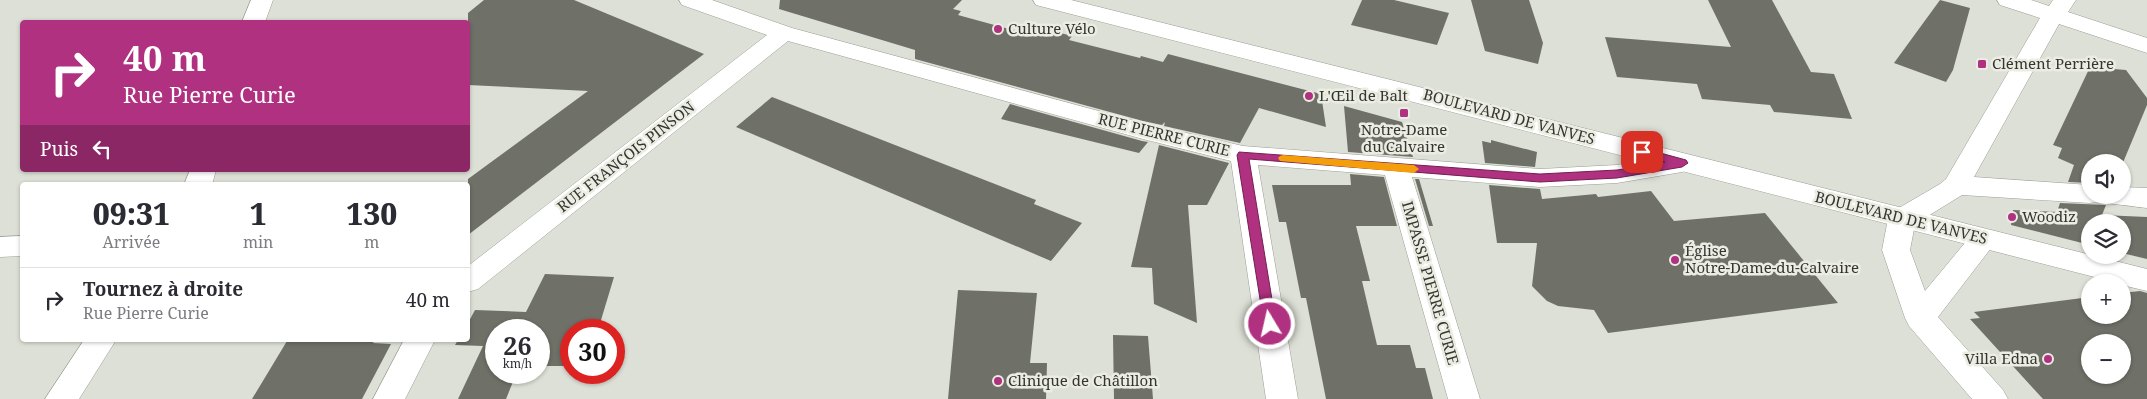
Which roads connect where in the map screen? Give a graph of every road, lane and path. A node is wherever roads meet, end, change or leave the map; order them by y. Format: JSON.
{"nodes":[{"id":1,"x":262,"y":0,"type":"edge"},
{"id":2,"x":690,"y":0,"type":"edge"},
{"id":3,"x":1044,"y":0,"type":"edge"},
{"id":4,"x":2008,"y":0,"type":"edge"},
{"id":5,"x":2059,"y":7,"type":"edge"},
{"id":6,"x":255,"y":20,"type":"edge"},
{"id":7,"x":784,"y":33,"type":"junction"},
{"id":8,"x":2147,"y":46,"type":"edge"},
{"id":9,"x":1243,"y":155,"type":"junction"},
{"id":10,"x":1682,"y":163,"type":"junction"},
{"id":11,"x":1396,"y":168,"type":"junction"},
{"id":12,"x":1956,"y":185,"type":"junction"},
{"id":13,"x":2081,"y":193,"type":"edge"},
{"id":14,"x":2131,"y":197,"type":"edge"},
{"id":15,"x":2147,"y":198,"type":"edge"},
{"id":16,"x":1902,"y":219,"type":"junction"},
{"id":17,"x":1984,"y":239,"type":"junction"},
{"id":18,"x":20,"y":246,"type":"edge"},
{"id":19,"x":0,"y":247,"type":"edge"},
{"id":20,"x":470,"y":279,"type":"edge"},
{"id":21,"x":2147,"y":280,"type":"edge"},
{"id":22,"x":1920,"y":318,"type":"junction"},
{"id":23,"x":100,"y":342,"type":"edge"},
{"id":24,"x":419,"y":342,"type":"edge"},
{"id":25,"x":61,"y":399,"type":"edge"},
{"id":26,"x":389,"y":399,"type":"edge"},
{"id":27,"x":1282,"y":399,"type":"edge"},
{"id":28,"x":1464,"y":399,"type":"edge"},
{"id":29,"x":1992,"y":399,"type":"edge"}],
"edges":[{"from":1,"to":6,"type":"street"},
{"from":2,"to":7,"type":"street","name":"RUE PIERRE CURIE"},
{"from":3,"to":10,"type":"street","name":"BOULEVARD DE VANVES"},
{"from":4,"to":5,"type":"street"},
{"from":5,"to":8,"type":"street"},
{"from":5,"to":12,"type":"street"},
{"from":7,"to":9,"type":"street","name":"RUE PIERRE CURIE"},
{"from":7,"to":20,"type":"street","name":"RUE FRANÇOIS PINSON"},
{"from":9,"to":11,"type":"street","name":"RUE PIERRE CURIE"},
{"from":9,"to":27,"type":"street"},
{"from":10,"to":11,"type":"street","name":"RUE PIERRE CURIE"},
{"from":10,"to":16,"type":"street","name":"BOULEVARD DE VANVES"},
{"from":11,"to":28,"type":"street","name":"IMPASSE PIERRE CURIE"},
{"from":12,"to":13,"type":"street"},
{"from":12,"to":16,"type":"street"},
{"from":14,"to":15,"type":"street"},
{"from":16,"to":17,"type":"street","name":"BOULEVARD DE VANVES"},
{"from":16,"to":22,"type":"street"},
{"from":17,"to":21,"type":"street","name":"BOULEVARD DE VANVES"},
{"from":17,"to":22,"type":"street"},
{"from":18,"to":19,"type":"street"},
{"from":22,"to":29,"type":"street"},
{"from":23,"to":25,"type":"street"},
{"from":24,"to":26,"type":"street"}]}
